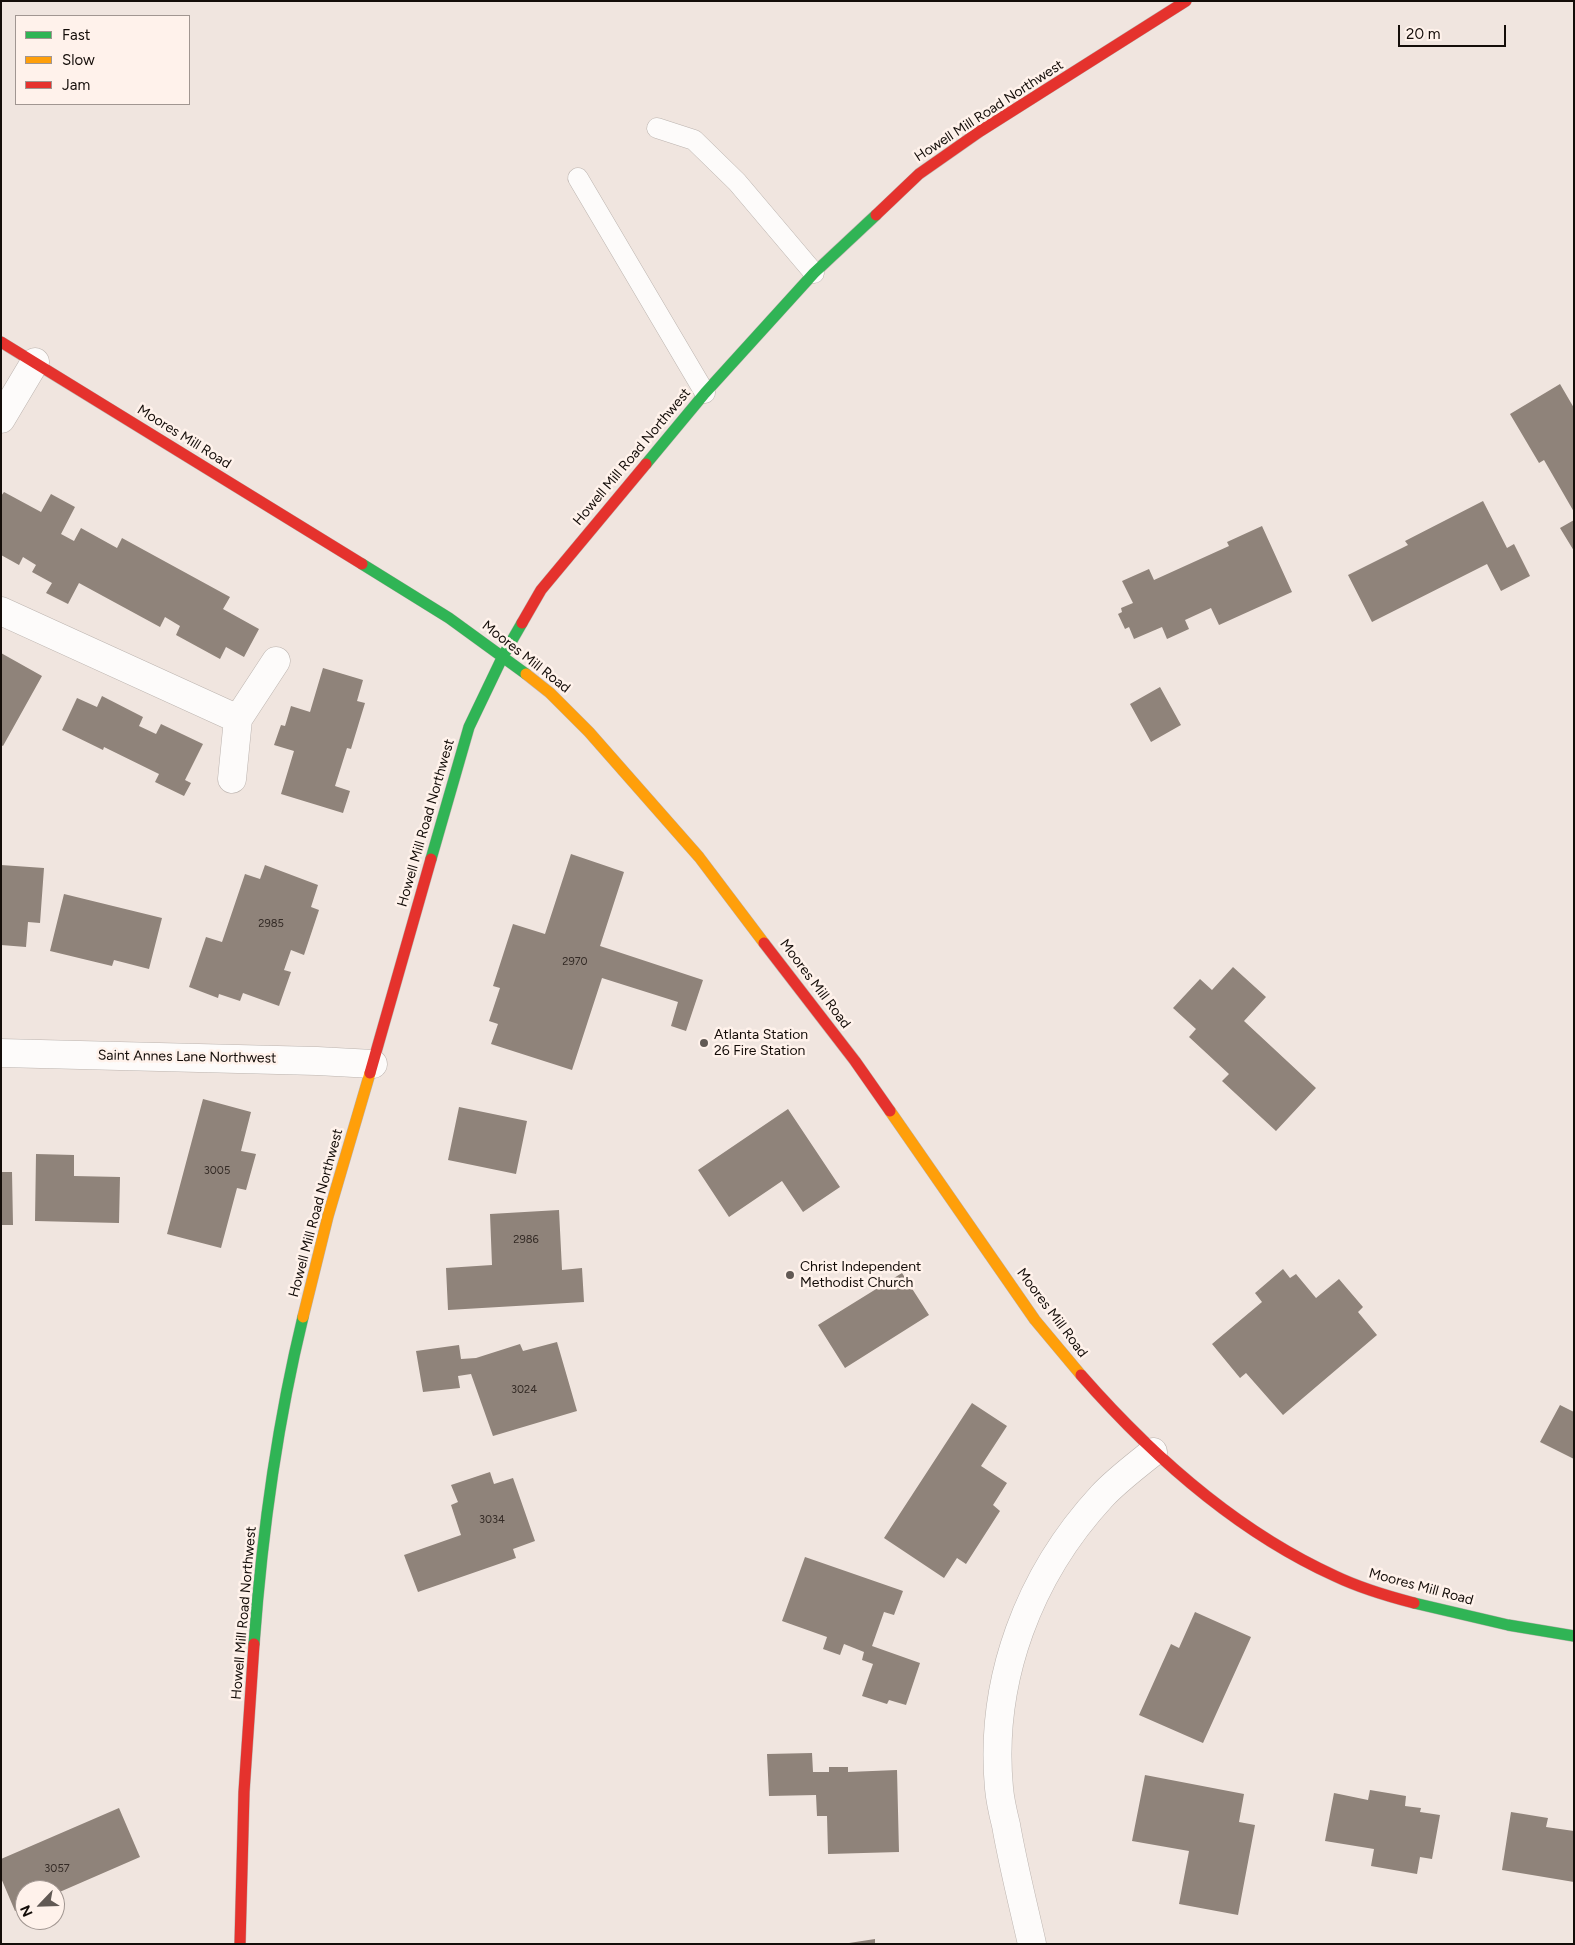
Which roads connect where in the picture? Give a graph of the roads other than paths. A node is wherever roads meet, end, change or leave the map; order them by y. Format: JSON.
{"nodes":[{"id":1,"x":1186,"y":1,"type":"edge"},
{"id":2,"x":657,"y":128,"type":"dead end"},
{"id":3,"x":578,"y":178,"type":"dead end"},
{"id":4,"x":814,"y":273,"type":"junction"},
{"id":5,"x":1,"y":342,"type":"edge"},
{"id":6,"x":35,"y":362,"type":"junction"},
{"id":7,"x":705,"y":393,"type":"junction"},
{"id":8,"x":1,"y":419,"type":"edge"},
{"id":9,"x":1,"y":611,"type":"edge"},
{"id":10,"x":503,"y":656,"type":"junction"},
{"id":11,"x":276,"y":660,"type":"dead end"},
{"id":12,"x":238,"y":719,"type":"junction"},
{"id":13,"x":232,"y":779,"type":"dead end"},
{"id":14,"x":1,"y":1053,"type":"edge"},
{"id":15,"x":374,"y":1064,"type":"junction"},
{"id":16,"x":1153,"y":1452,"type":"junction"},
{"id":17,"x":1574,"y":1636,"type":"edge"},
{"id":18,"x":240,"y":1944,"type":"edge"},
{"id":19,"x":1032,"y":1944,"type":"edge"}],
"edges":[{"from":1,"to":4,"type":"main road","name":"Howell Mill Road Northwest"},
{"from":2,"to":4,"type":"lane"},
{"from":3,"to":7,"type":"lane"},
{"from":4,"to":7,"type":"main road","name":"Howell Mill Road Northwest"},
{"from":5,"to":6,"type":"main road","name":"Moores Mill Road"},
{"from":6,"to":8,"type":"street"},
{"from":6,"to":10,"type":"main road","name":"Moores Mill Road"},
{"from":7,"to":10,"type":"main road","name":"Howell Mill Road Northwest"},
{"from":9,"to":12,"type":"street"},
{"from":10,"to":15,"type":"main road","name":"Howell Mill Road Northwest"},
{"from":10,"to":16,"type":"main road","name":"Moores Mill Road"},
{"from":11,"to":12,"type":"street"},
{"from":12,"to":13,"type":"street"},
{"from":14,"to":15,"type":"street","name":"Saint Annes Lane Northwest"},
{"from":15,"to":18,"type":"main road","name":"Howell Mill Road Northwest"},
{"from":16,"to":17,"type":"main road","name":"Moores Mill Road"},
{"from":16,"to":19,"type":"street"}]}
